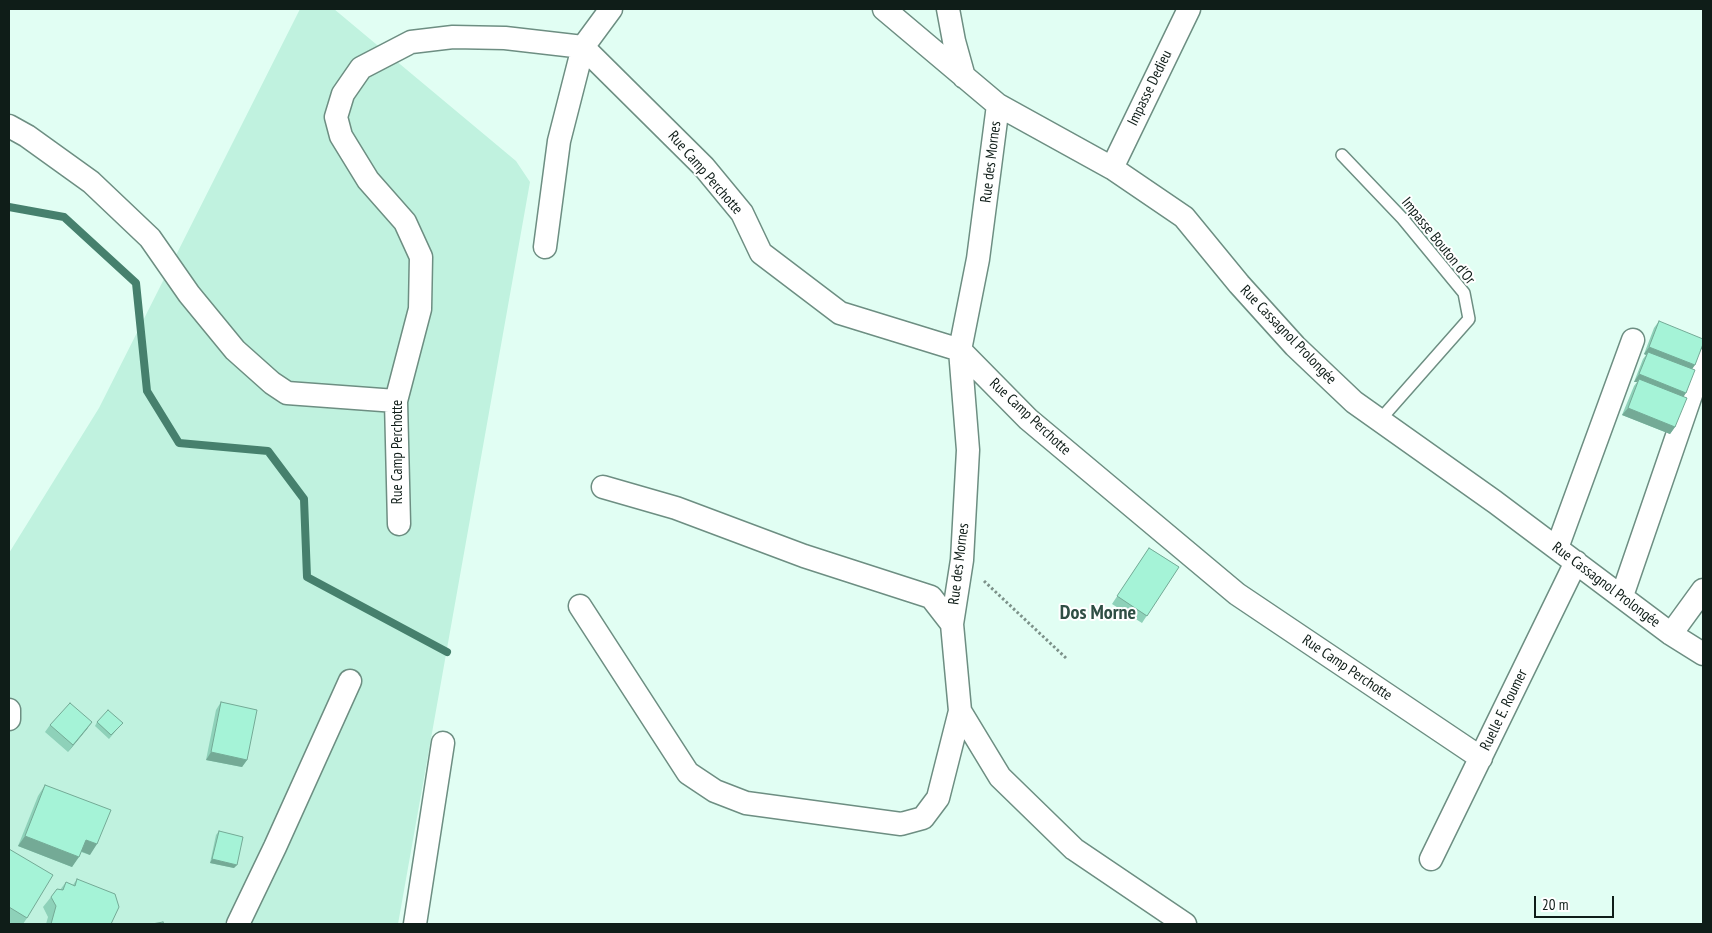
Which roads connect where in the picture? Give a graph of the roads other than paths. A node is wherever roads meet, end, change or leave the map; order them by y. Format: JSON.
{"nodes":[{"id":1,"x":611,"y":9,"type":"edge"},
{"id":2,"x":884,"y":9,"type":"edge"},
{"id":3,"x":948,"y":9,"type":"edge"},
{"id":4,"x":1189,"y":9,"type":"edge"},
{"id":5,"x":583,"y":48,"type":"junction"},
{"id":6,"x":964,"y":77,"type":"junction"},
{"id":7,"x":998,"y":105,"type":"junction"},
{"id":8,"x":9,"y":126,"type":"edge"},
{"id":9,"x":1342,"y":155,"type":"dead end"},
{"id":10,"x":1112,"y":168,"type":"junction"},
{"id":11,"x":545,"y":247,"type":"dead end"},
{"id":12,"x":1633,"y":340,"type":"dead end"},
{"id":13,"x":960,"y":350,"type":"junction"},
{"id":14,"x":1703,"y":360,"type":"edge"},
{"id":15,"x":396,"y":401,"type":"junction"},
{"id":16,"x":1379,"y":421,"type":"junction"},
{"id":17,"x":604,"y":487,"type":"dead end"},
{"id":18,"x":398,"y":524,"type":"dead end"},
{"id":19,"x":1557,"y":548,"type":"junction"},
{"id":20,"x":1576,"y":562,"type":"junction"},
{"id":21,"x":1703,"y":590,"type":"edge"},
{"id":22,"x":1622,"y":596,"type":"junction"},
{"id":23,"x":580,"y":606,"type":"dead end"},
{"id":24,"x":952,"y":624,"type":"junction"},
{"id":25,"x":1671,"y":634,"type":"junction"},
{"id":26,"x":1703,"y":654,"type":"edge"},
{"id":27,"x":350,"y":681,"type":"dead end"},
{"id":28,"x":9,"y":710,"type":"edge"},
{"id":29,"x":960,"y":711,"type":"junction"},
{"id":30,"x":9,"y":719,"type":"edge"},
{"id":31,"x":443,"y":743,"type":"dead end"},
{"id":32,"x":1481,"y":758,"type":"junction"},
{"id":33,"x":1432,"y":859,"type":"dead end"},
{"id":34,"x":238,"y":924,"type":"edge"},
{"id":35,"x":415,"y":924,"type":"edge"},
{"id":36,"x":1185,"y":924,"type":"edge"}],
"edges":[{"from":1,"to":5,"type":"street"},
{"from":2,"to":6,"type":"street","name":"Rue Cassagnol Prolongée"},
{"from":3,"to":6,"type":"street"},
{"from":4,"to":10,"type":"street","name":"Impasse Dedieu"},
{"from":5,"to":11,"type":"street"},
{"from":5,"to":13,"type":"street","name":"Rue Camp Perchotte"},
{"from":5,"to":15,"type":"street","name":"Rue Camp Perchotte"},
{"from":6,"to":7,"type":"street","name":"Rue Cassagnol Prolongée"},
{"from":7,"to":10,"type":"street","name":"Rue Cassagnol Prolongée"},
{"from":7,"to":13,"type":"street","name":"Rue des Mornes"},
{"from":8,"to":15,"type":"street"},
{"from":9,"to":16,"type":"lane","name":"Impasse Bouton d'Or"},
{"from":10,"to":16,"type":"street","name":"Rue Cassagnol Prolongée"},
{"from":12,"to":19,"type":"street"},
{"from":13,"to":24,"type":"street","name":"Rue des Mornes"},
{"from":13,"to":32,"type":"street","name":"Rue Camp Perchotte"},
{"from":14,"to":22,"type":"street"},
{"from":15,"to":18,"type":"street","name":"Rue Camp Perchotte"},
{"from":16,"to":19,"type":"street","name":"Rue Cassagnol Prolongée"},
{"from":17,"to":24,"type":"street"},
{"from":19,"to":20,"type":"street","name":"Rue Cassagnol Prolongée"},
{"from":20,"to":22,"type":"street","name":"Rue Cassagnol Prolongée"},
{"from":20,"to":32,"type":"street","name":"Ruelle E. Roumer"},
{"from":21,"to":25,"type":"street"},
{"from":22,"to":25,"type":"street","name":"Rue Cassagnol Prolongée"},
{"from":23,"to":29,"type":"street"},
{"from":24,"to":29,"type":"street","name":"Rue des Mornes"},
{"from":25,"to":26,"type":"street","name":"Rue Cassagnol Prolongée"},
{"from":27,"to":34,"type":"street"},
{"from":28,"to":30,"type":"street"},
{"from":29,"to":36,"type":"street","name":"Rue des Mornes"},
{"from":31,"to":35,"type":"street"},
{"from":32,"to":33,"type":"street","name":"Ruelle E. Roumer"}]}
